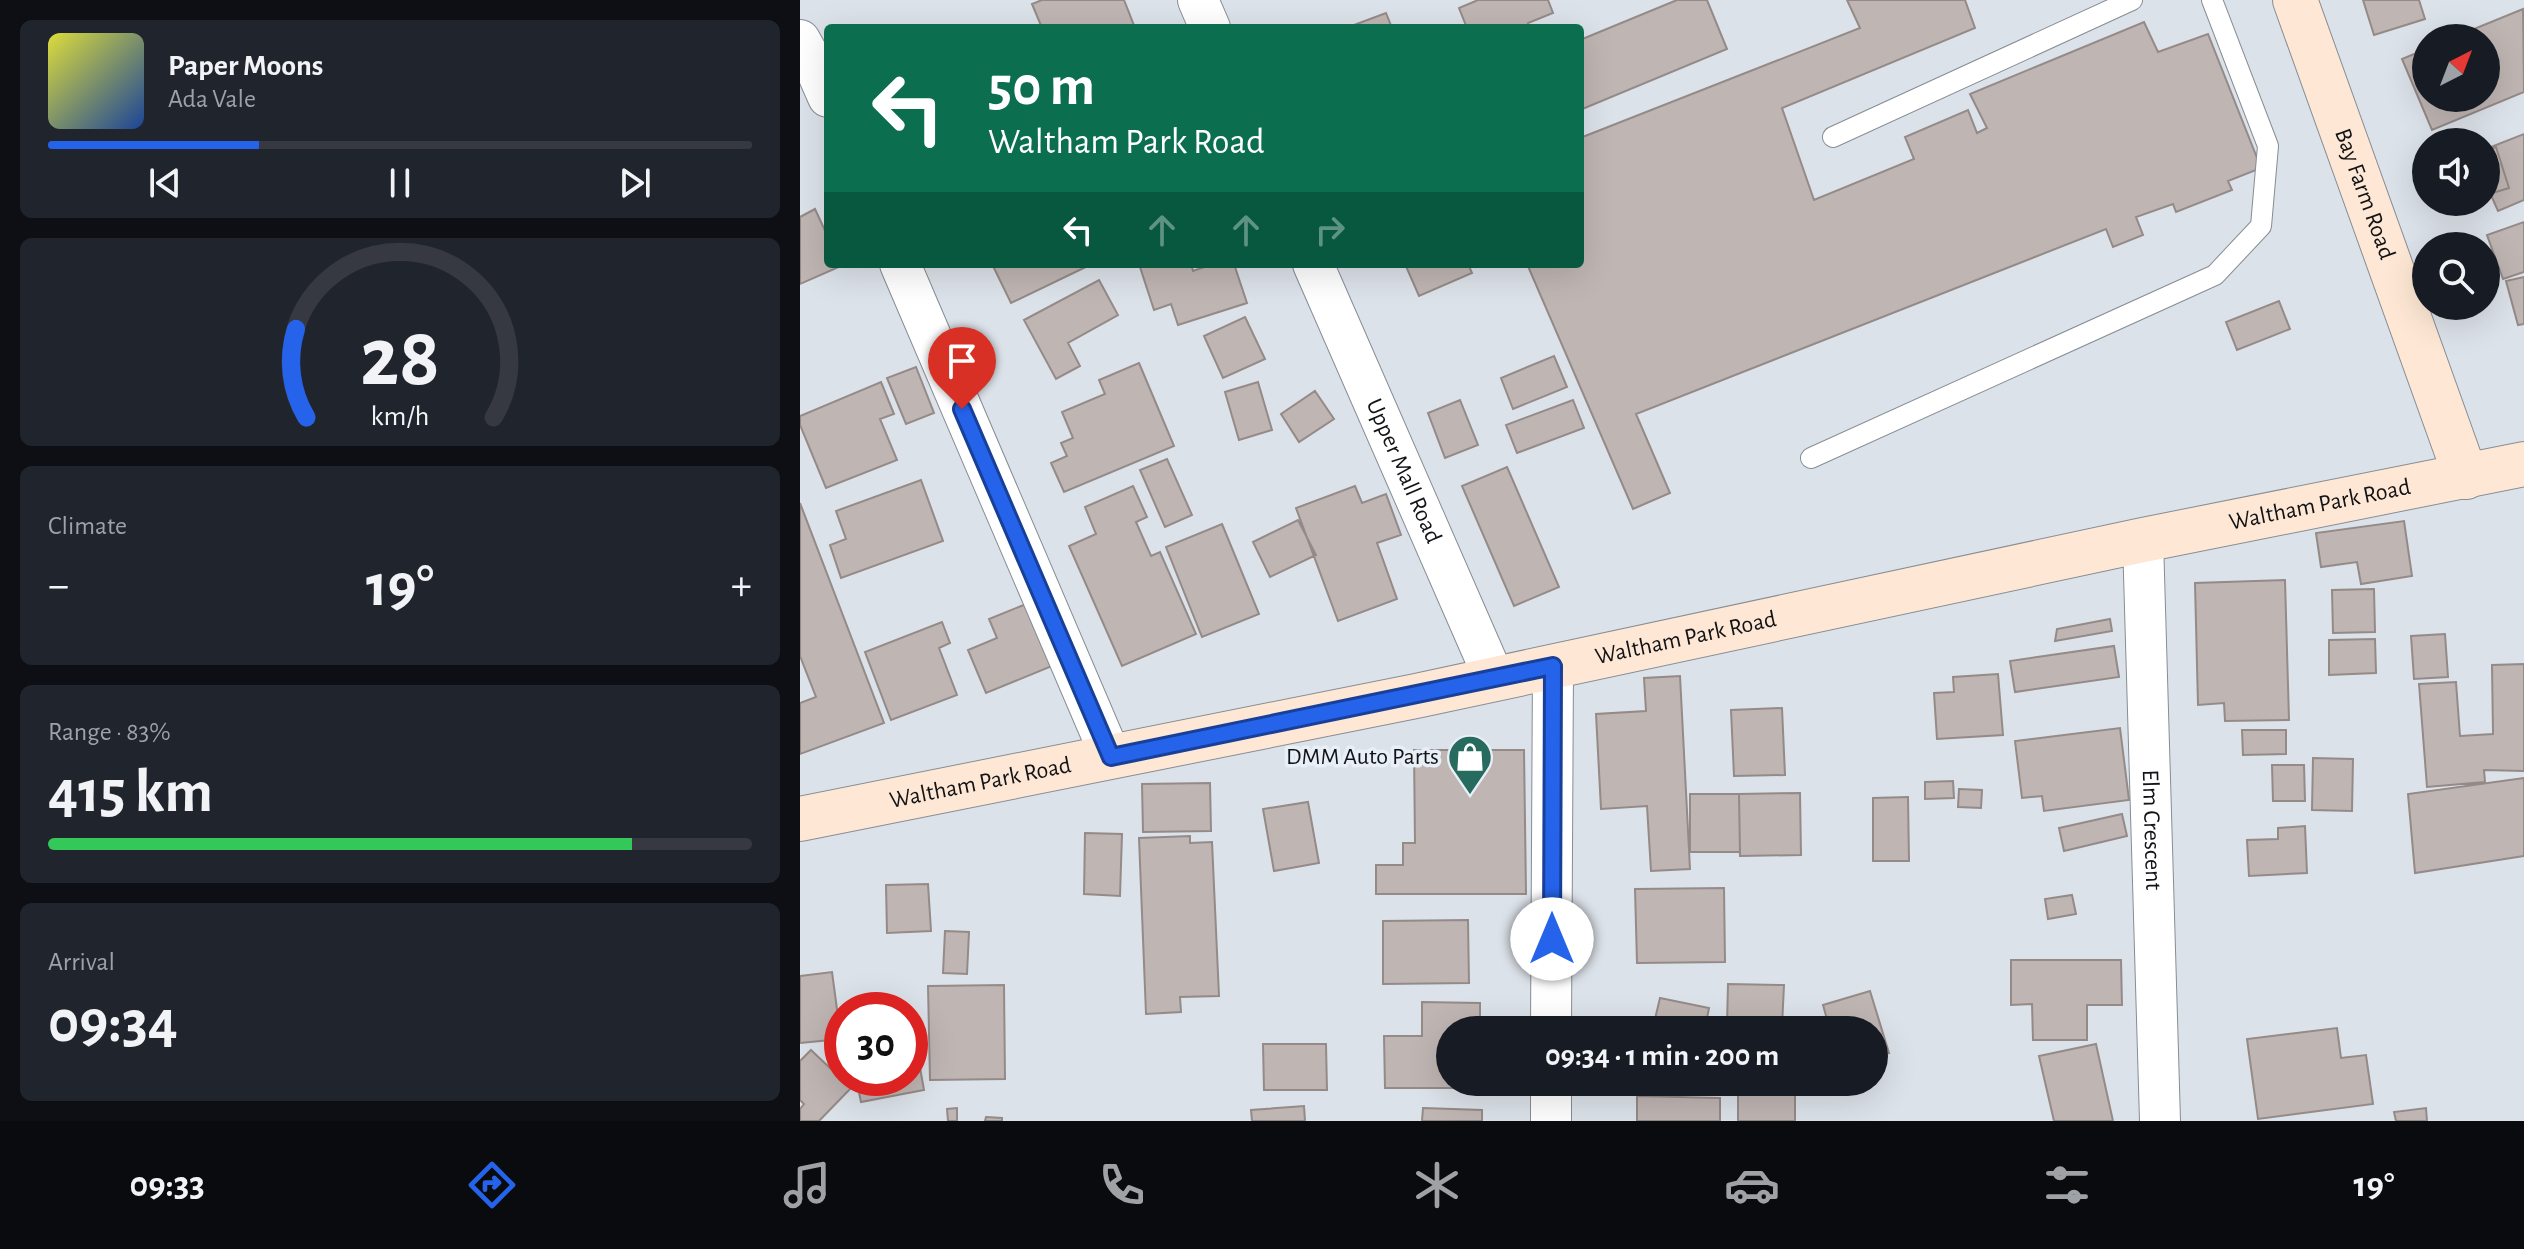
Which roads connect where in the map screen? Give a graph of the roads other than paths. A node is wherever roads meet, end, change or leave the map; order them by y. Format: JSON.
{"nodes":[{"id":1,"x":1198,"y":0,"type":"edge"},
{"id":2,"x":2132,"y":0,"type":"edge"},
{"id":3,"x":2212,"y":0,"type":"edge"},
{"id":4,"x":2295,"y":0,"type":"edge"},
{"id":5,"x":1208,"y":24,"type":"edge"},
{"id":6,"x":800,"y":40,"type":"edge"},
{"id":7,"x":824,"y":88,"type":"edge"},
{"id":8,"x":1833,"y":137,"type":"dead end"},
{"id":9,"x":902,"y":268,"type":"edge"},
{"id":10,"x":1315,"y":268,"type":"edge"},
{"id":11,"x":1811,"y":458,"type":"dead end"},
{"id":12,"x":2524,"y":464,"type":"edge"},
{"id":13,"x":2466,"y":477,"type":"junction"},
{"id":14,"x":2143,"y":540,"type":"junction"},
{"id":15,"x":1553,"y":666,"type":"junction"},
{"id":16,"x":1494,"y":678,"type":"junction"},
{"id":17,"x":1111,"y":757,"type":"junction"},
{"id":18,"x":800,"y":819,"type":"edge"},
{"id":19,"x":1551,"y":1016,"type":"edge"},
{"id":20,"x":1551,"y":1096,"type":"edge"},
{"id":21,"x":1551,"y":1121,"type":"edge"},
{"id":22,"x":2160,"y":1121,"type":"edge"}],
"edges":[{"from":1,"to":5,"type":"street"},
{"from":2,"to":8,"type":"lane"},
{"from":3,"to":11,"type":"lane"},
{"from":4,"to":13,"type":"main road","name":"Bay Farm Road"},
{"from":6,"to":7,"type":"street"},
{"from":9,"to":17,"type":"street"},
{"from":10,"to":16,"type":"street","name":"Upper Mall Road"},
{"from":12,"to":13,"type":"main road","name":"Waltham Park Road"},
{"from":13,"to":14,"type":"main road","name":"Waltham Park Road"},
{"from":14,"to":15,"type":"main road","name":"Waltham Park Road"},
{"from":14,"to":22,"type":"street","name":"Elm Crescent"},
{"from":15,"to":16,"type":"main road","name":"Waltham Park Road"},
{"from":15,"to":19,"type":"street"},
{"from":16,"to":17,"type":"main road","name":"Waltham Park Road"},
{"from":17,"to":18,"type":"main road","name":"Waltham Park Road"},
{"from":20,"to":21,"type":"street"}]}
